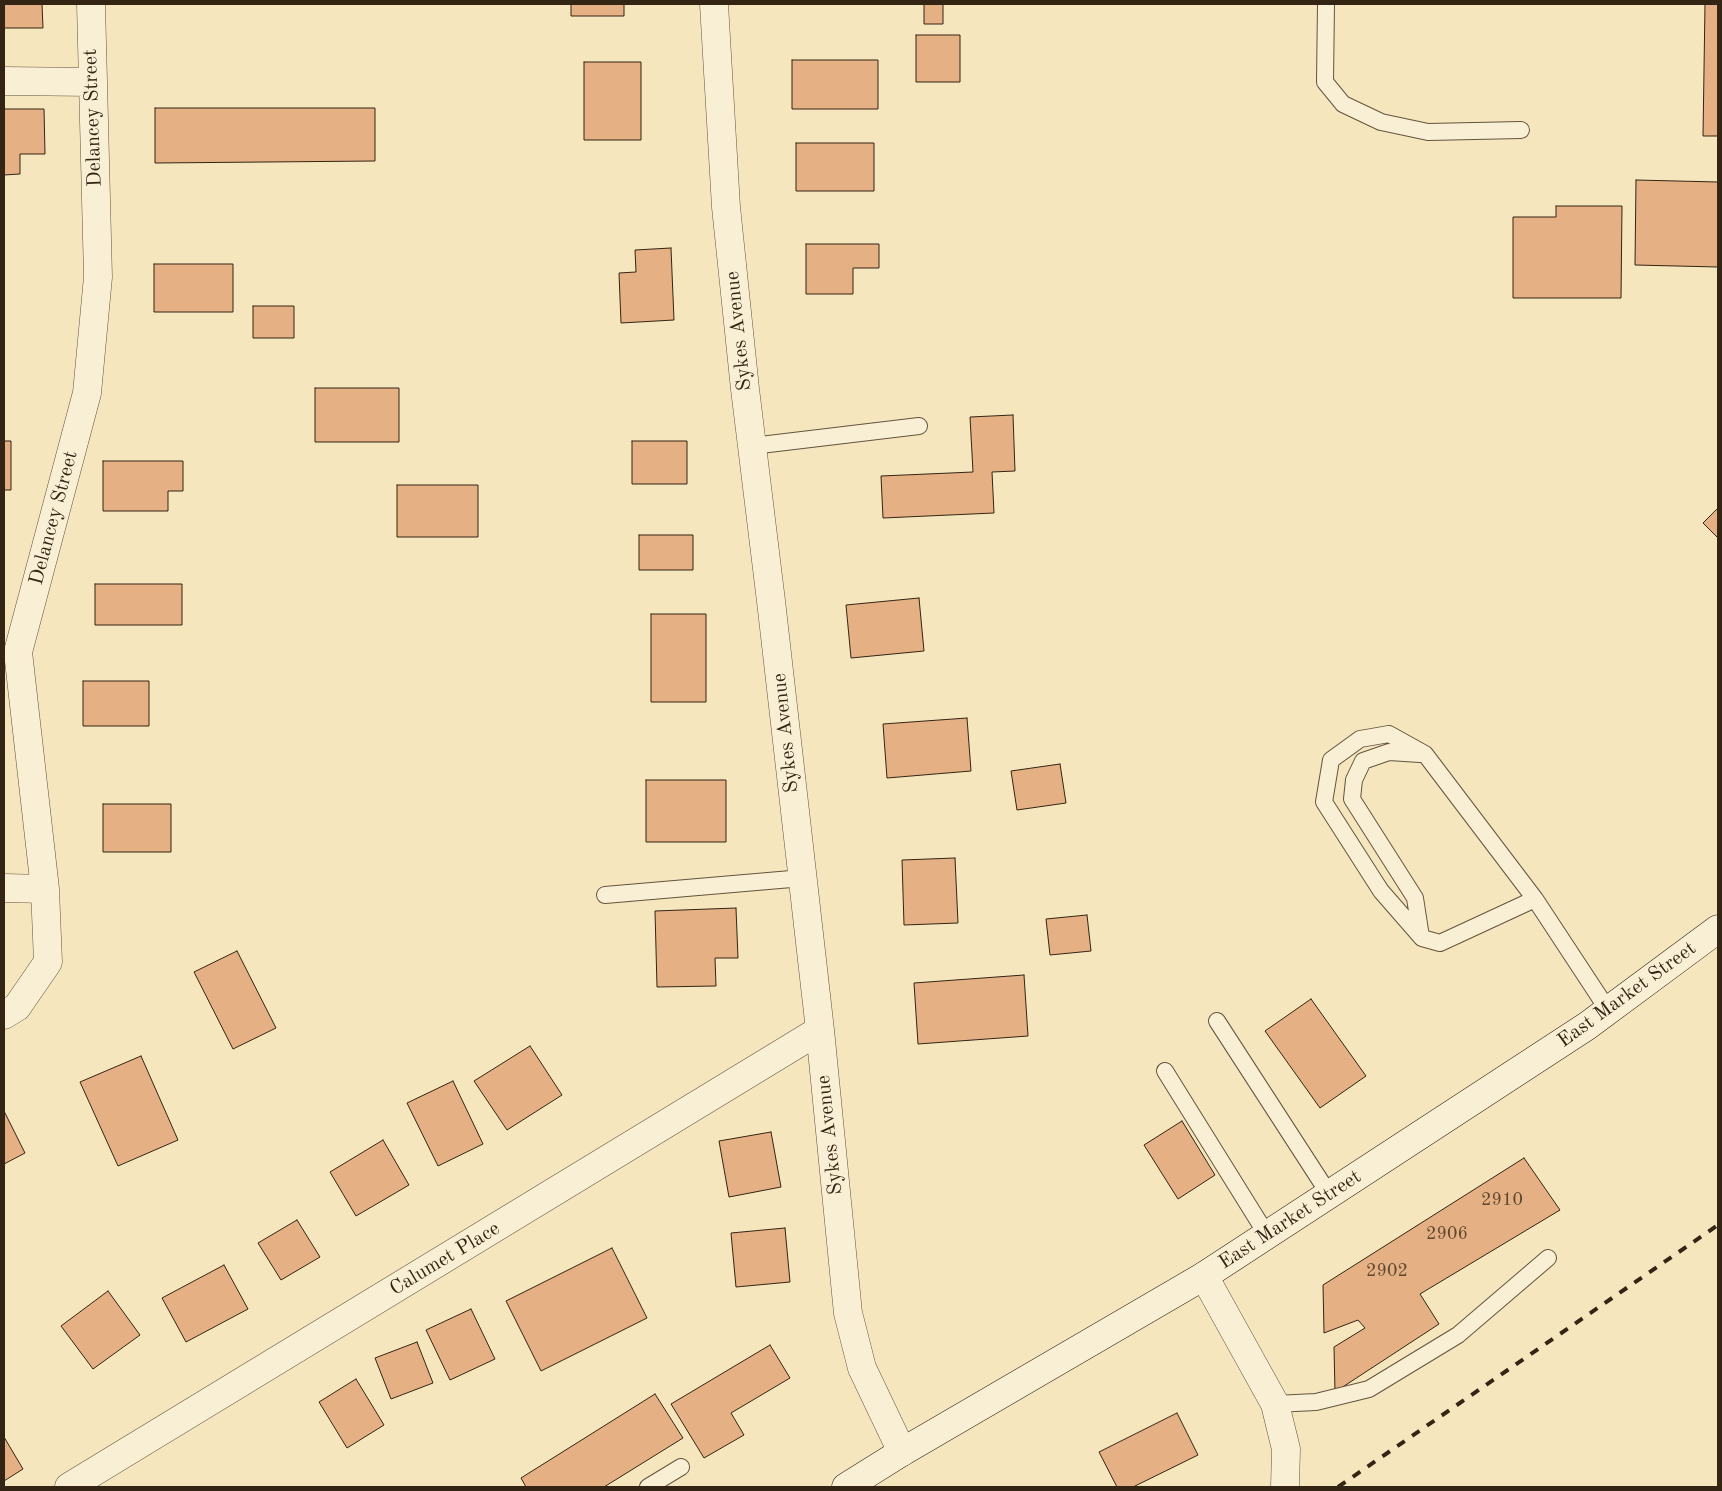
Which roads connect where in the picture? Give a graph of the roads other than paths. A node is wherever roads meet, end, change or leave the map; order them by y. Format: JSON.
{"nodes":[{"id":1,"x":91,"y":4,"type":"edge"},
{"id":2,"x":714,"y":4,"type":"edge"},
{"id":3,"x":1326,"y":4,"type":"edge"},
{"id":4,"x":4,"y":81,"type":"edge"},
{"id":5,"x":92,"y":82,"type":"junction"},
{"id":6,"x":1522,"y":130,"type":"dead end"},
{"id":7,"x":918,"y":426,"type":"dead end"},
{"id":8,"x":752,"y":446,"type":"junction"},
{"id":9,"x":1425,"y":754,"type":"junction"},
{"id":10,"x":803,"y":878,"type":"junction"},
{"id":11,"x":4,"y":888,"type":"edge"},
{"id":12,"x":45,"y":889,"type":"junction"},
{"id":13,"x":605,"y":895,"type":"dead end"},
{"id":14,"x":1535,"y":899,"type":"junction"},
{"id":15,"x":1718,"y":928,"type":"edge"},
{"id":16,"x":1422,"y":938,"type":"junction"},
{"id":17,"x":1608,"y":1010,"type":"junction"},
{"id":18,"x":4,"y":1015,"type":"edge"},
{"id":19,"x":1217,"y":1020,"type":"dead end"},
{"id":20,"x":820,"y":1030,"type":"junction"},
{"id":21,"x":1165,"y":1071,"type":"dead end"},
{"id":22,"x":1329,"y":1194,"type":"junction"},
{"id":23,"x":1267,"y":1235,"type":"junction"},
{"id":24,"x":1548,"y":1258,"type":"dead end"},
{"id":25,"x":1204,"y":1276,"type":"junction"},
{"id":26,"x":1275,"y":1404,"type":"junction"},
{"id":27,"x":902,"y":1452,"type":"junction"},
{"id":28,"x":681,"y":1466,"type":"dead end"},
{"id":29,"x":69,"y":1487,"type":"edge"},
{"id":30,"x":648,"y":1487,"type":"edge"},
{"id":31,"x":846,"y":1487,"type":"edge"},
{"id":32,"x":1285,"y":1487,"type":"edge"}],
"edges":[{"from":1,"to":5,"type":"street","name":"Delancey Street"},
{"from":2,"to":8,"type":"street","name":"Sykes Avenue"},
{"from":3,"to":6,"type":"lane"},
{"from":4,"to":5,"type":"street"},
{"from":5,"to":12,"type":"street","name":"Delancey Street"},
{"from":7,"to":8,"type":"lane"},
{"from":8,"to":10,"type":"street","name":"Sykes Avenue"},
{"from":9,"to":14,"type":"lane"},
{"from":9,"to":16,"type":"lane"},
{"from":9,"to":16,"type":"lane"},
{"from":10,"to":13,"type":"lane"},
{"from":10,"to":20,"type":"street","name":"Sykes Avenue"},
{"from":11,"to":12,"type":"street"},
{"from":12,"to":18,"type":"street","name":"Delancey Street"},
{"from":14,"to":16,"type":"lane"},
{"from":14,"to":17,"type":"lane"},
{"from":15,"to":17,"type":"street","name":"East Market Street"},
{"from":17,"to":22,"type":"street","name":"East Market Street"},
{"from":19,"to":22,"type":"lane"},
{"from":20,"to":27,"type":"street","name":"Sykes Avenue"},
{"from":20,"to":29,"type":"street","name":"Calumet Place"},
{"from":21,"to":23,"type":"lane"},
{"from":22,"to":23,"type":"street","name":"East Market Street"},
{"from":23,"to":25,"type":"street","name":"East Market Street"},
{"from":24,"to":26,"type":"lane"},
{"from":25,"to":26,"type":"street"},
{"from":25,"to":27,"type":"street","name":"East Market Street"},
{"from":26,"to":32,"type":"street"},
{"from":27,"to":31,"type":"street","name":"East Market Street"},
{"from":28,"to":30,"type":"lane"}]}
